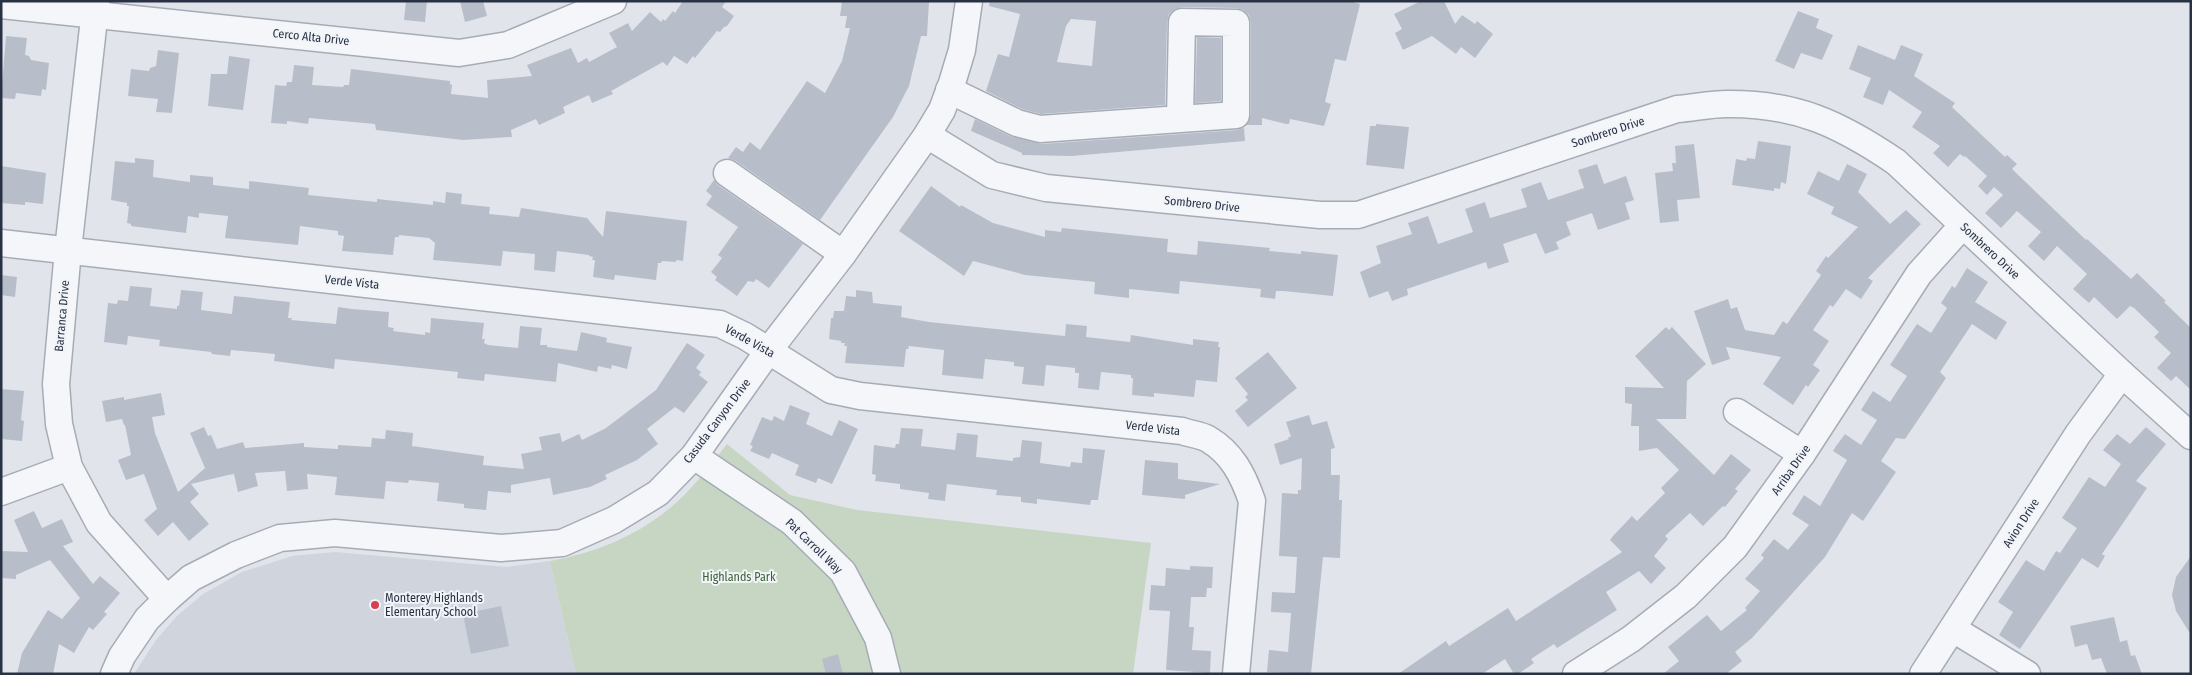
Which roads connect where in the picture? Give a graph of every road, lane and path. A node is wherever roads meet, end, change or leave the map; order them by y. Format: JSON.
{"nodes":[{"id":1,"x":613,"y":1,"type":"edge"},
{"id":2,"x":969,"y":1,"type":"edge"},
{"id":3,"x":1,"y":5,"type":"edge"},
{"id":4,"x":95,"y":8,"type":"edge"},
{"id":5,"x":949,"y":90,"type":"junction"},
{"id":6,"x":1180,"y":119,"type":"dead end"},
{"id":7,"x":927,"y":135,"type":"junction"},
{"id":8,"x":727,"y":173,"type":"dead end"},
{"id":9,"x":1963,"y":225,"type":"junction"},
{"id":10,"x":1,"y":243,"type":"edge"},
{"id":11,"x":68,"y":250,"type":"junction"},
{"id":12,"x":843,"y":254,"type":"junction"},
{"id":13,"x":769,"y":350,"type":"junction"},
{"id":14,"x":2122,"y":374,"type":"junction"},
{"id":15,"x":1737,"y":412,"type":"dead end"},
{"id":16,"x":2191,"y":436,"type":"edge"},
{"id":17,"x":1802,"y":454,"type":"junction"},
{"id":18,"x":694,"y":456,"type":"junction"},
{"id":19,"x":69,"y":467,"type":"junction"},
{"id":20,"x":1,"y":492,"type":"edge"},
{"id":21,"x":166,"y":599,"type":"junction"},
{"id":22,"x":1953,"y":629,"type":"junction"},
{"id":23,"x":114,"y":674,"type":"edge"},
{"id":24,"x":887,"y":674,"type":"edge"},
{"id":25,"x":1236,"y":674,"type":"edge"},
{"id":26,"x":1576,"y":674,"type":"edge"},
{"id":27,"x":1923,"y":674,"type":"edge"},
{"id":28,"x":2026,"y":674,"type":"edge"}],
"edges":[{"from":1,"to":4,"type":"street","name":"Cerco Alta Drive"},
{"from":2,"to":5,"type":"street","name":"Casuda Canyon Drive"},
{"from":3,"to":4,"type":"street","name":"Cerco Alta Drive"},
{"from":4,"to":11,"type":"street","name":"Barranca Drive"},
{"from":5,"to":6,"type":"street"},
{"from":5,"to":7,"type":"street","name":"Casuda Canyon Drive"},
{"from":7,"to":9,"type":"street","name":"Sombrero Drive"},
{"from":7,"to":12,"type":"street","name":"Casuda Canyon Drive"},
{"from":8,"to":12,"type":"street"},
{"from":9,"to":14,"type":"street","name":"Sombrero Drive"},
{"from":9,"to":17,"type":"street","name":"Arriba Drive"},
{"from":10,"to":11,"type":"street","name":"Verde Vista"},
{"from":11,"to":13,"type":"street","name":"Verde Vista"},
{"from":11,"to":19,"type":"street","name":"Barranca Drive"},
{"from":12,"to":13,"type":"street","name":"Casuda Canyon Drive"},
{"from":13,"to":18,"type":"street","name":"Casuda Canyon Drive"},
{"from":13,"to":25,"type":"street","name":"Verde Vista"},
{"from":14,"to":16,"type":"street","name":"Sombrero Drive"},
{"from":14,"to":22,"type":"street","name":"Avion Drive"},
{"from":15,"to":17,"type":"street"},
{"from":17,"to":26,"type":"street","name":"Arriba Drive"},
{"from":18,"to":21,"type":"street","name":"Casuda Canyon Drive"},
{"from":18,"to":24,"type":"street","name":"Pat Carroll Way"},
{"from":19,"to":20,"type":"street"},
{"from":19,"to":21,"type":"street","name":"Barranca Drive"},
{"from":21,"to":23,"type":"street","name":"Casuda Canyon Drive"},
{"from":22,"to":27,"type":"street","name":"Avion Drive"},
{"from":22,"to":28,"type":"street"}]}
